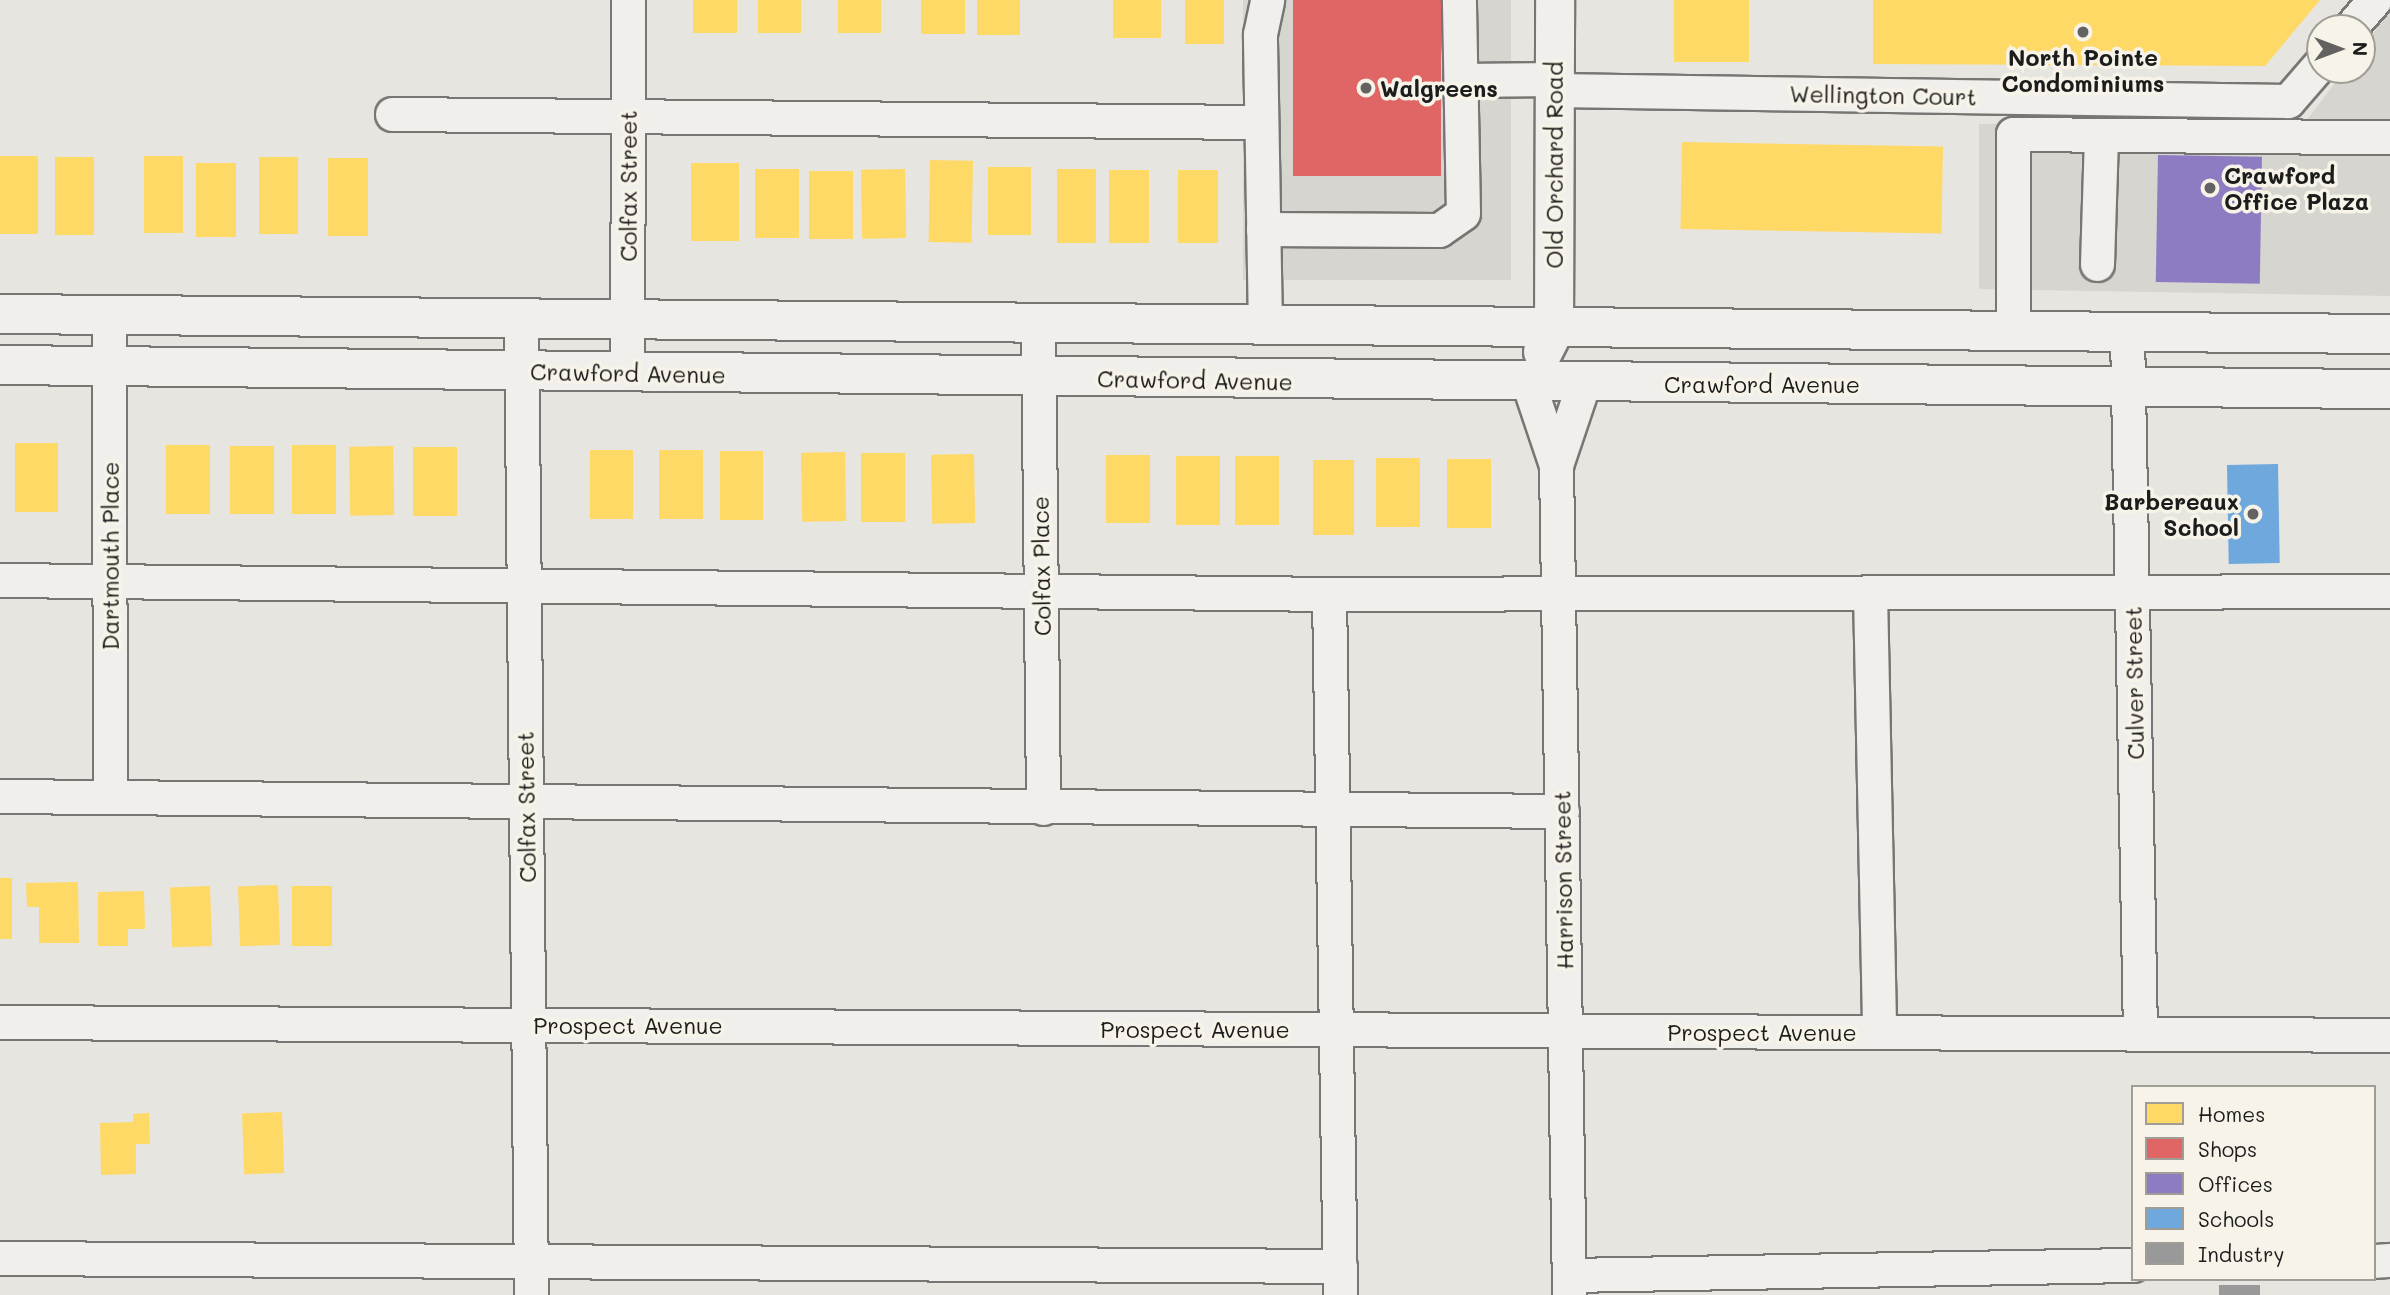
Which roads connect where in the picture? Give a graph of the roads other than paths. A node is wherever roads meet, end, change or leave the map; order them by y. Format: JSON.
{"nodes":[{"id":1,"x":628,"y":0,"type":"edge"},
{"id":2,"x":1267,"y":0,"type":"edge"},
{"id":3,"x":1459,"y":0,"type":"edge"},
{"id":4,"x":1555,"y":0,"type":"edge"},
{"id":5,"x":2374,"y":0,"type":"edge"},
{"id":6,"x":2362,"y":14,"type":"edge"},
{"id":7,"x":1461,"y":80,"type":"junction"},
{"id":8,"x":2306,"y":80,"type":"edge"},
{"id":9,"x":1555,"y":85,"type":"junction"},
{"id":10,"x":392,"y":114,"type":"dead end"},
{"id":11,"x":628,"y":117,"type":"junction"},
{"id":12,"x":1262,"y":122,"type":"junction"},
{"id":13,"x":2101,"y":135,"type":"junction"},
{"id":14,"x":2390,"y":137,"type":"edge"},
{"id":15,"x":1263,"y":229,"type":"junction"},
{"id":16,"x":2097,"y":264,"type":"dead end"},
{"id":17,"x":0,"y":314,"type":"edge"},
{"id":18,"x":109,"y":315,"type":"junction"},
{"id":19,"x":521,"y":319,"type":"junction"},
{"id":20,"x":627,"y":320,"type":"junction"},
{"id":21,"x":1038,"y":325,"type":"junction"},
{"id":22,"x":1265,"y":327,"type":"junction"},
{"id":23,"x":1554,"y":330,"type":"junction"},
{"id":24,"x":2013,"y":330,"type":"junction"},
{"id":25,"x":2127,"y":332,"type":"junction"},
{"id":26,"x":2390,"y":334,"type":"edge"},
{"id":27,"x":0,"y":365,"type":"edge"},
{"id":28,"x":109,"y":366,"type":"junction"},
{"id":29,"x":522,"y":371,"type":"junction"},
{"id":30,"x":627,"y":373,"type":"junction"},
{"id":31,"x":1039,"y":378,"type":"junction"},
{"id":32,"x":1528,"y":382,"type":"junction"},
{"id":33,"x":1584,"y":382,"type":"junction"},
{"id":34,"x":2128,"y":386,"type":"junction"},
{"id":35,"x":2390,"y":389,"type":"edge"},
{"id":36,"x":1556,"y":465,"type":"junction"},
{"id":37,"x":0,"y":580,"type":"edge"},
{"id":38,"x":110,"y":581,"type":"junction"},
{"id":39,"x":524,"y":586,"type":"junction"},
{"id":40,"x":1041,"y":589,"type":"junction"},
{"id":41,"x":2390,"y":591,"type":"edge"},
{"id":42,"x":2132,"y":592,"type":"junction"},
{"id":43,"x":1870,"y":593,"type":"junction"},
{"id":44,"x":1329,"y":594,"type":"junction"},
{"id":45,"x":1558,"y":595,"type":"junction"},
{"id":46,"x":0,"y":796,"type":"edge"},
{"id":47,"x":110,"y":797,"type":"junction"},
{"id":48,"x":526,"y":800,"type":"junction"},
{"id":49,"x":1043,"y":808,"type":"junction"},
{"id":50,"x":1332,"y":809,"type":"junction"},
{"id":51,"x":1562,"y":811,"type":"junction"},
{"id":52,"x":0,"y":1022,"type":"edge"},
{"id":53,"x":528,"y":1025,"type":"junction"},
{"id":54,"x":1336,"y":1029,"type":"junction"},
{"id":55,"x":1565,"y":1031,"type":"junction"},
{"id":56,"x":1879,"y":1032,"type":"junction"},
{"id":57,"x":2140,"y":1034,"type":"junction"},
{"id":58,"x":2390,"y":1035,"type":"edge"},
{"id":59,"x":0,"y":1258,"type":"edge"},
{"id":60,"x":2131,"y":1265,"type":"edge"},
{"id":61,"x":531,"y":1279,"type":"edge"},
{"id":62,"x":1340,"y":1281,"type":"edge"},
{"id":63,"x":1569,"y":1285,"type":"edge"}],
"edges":[{"from":1,"to":11,"type":"street","name":"Colfax Street"},
{"from":2,"to":12,"type":"street"},
{"from":3,"to":7,"type":"street"},
{"from":4,"to":9,"type":"main road","name":"Old Orchard Road"},
{"from":5,"to":6,"type":"street"},
{"from":7,"to":9,"type":"street"},
{"from":7,"to":15,"type":"street"},
{"from":8,"to":9,"type":"street","name":"Wellington Court"},
{"from":9,"to":23,"type":"main road","name":"Old Orchard Road"},
{"from":10,"to":11,"type":"street"},
{"from":11,"to":12,"type":"street"},
{"from":11,"to":20,"type":"street","name":"Colfax Street"},
{"from":12,"to":15,"type":"street"},
{"from":13,"to":14,"type":"street"},
{"from":13,"to":16,"type":"street"},
{"from":13,"to":24,"type":"street"},
{"from":15,"to":22,"type":"street"},
{"from":17,"to":18,"type":"main road"},
{"from":18,"to":19,"type":"main road"},
{"from":18,"to":28,"type":"street","name":"Dartmouth Place"},
{"from":19,"to":20,"type":"main road"},
{"from":19,"to":29,"type":"street","name":"Colfax Street"},
{"from":20,"to":21,"type":"main road"},
{"from":20,"to":30,"type":"street","name":"Colfax Street"},
{"from":21,"to":22,"type":"main road"},
{"from":21,"to":31,"type":"street","name":"Colfax Place"},
{"from":22,"to":23,"type":"main road"},
{"from":23,"to":24,"type":"main road"},
{"from":23,"to":32,"type":"main road","name":"Old Orchard Road"},
{"from":23,"to":33,"type":"main road"},
{"from":24,"to":25,"type":"main road"},
{"from":25,"to":26,"type":"main road"},
{"from":25,"to":34,"type":"street","name":"Culver Street"},
{"from":27,"to":28,"type":"main road","name":"Crawford Avenue"},
{"from":28,"to":29,"type":"main road","name":"Crawford Avenue"},
{"from":28,"to":38,"type":"street","name":"Dartmouth Place"},
{"from":29,"to":30,"type":"main road","name":"Crawford Avenue"},
{"from":29,"to":39,"type":"street","name":"Colfax Street"},
{"from":30,"to":31,"type":"main road","name":"Crawford Avenue"},
{"from":31,"to":32,"type":"main road","name":"Crawford Avenue"},
{"from":31,"to":40,"type":"street","name":"Colfax Place"},
{"from":32,"to":33,"type":"main road","name":"Crawford Avenue"},
{"from":32,"to":36,"type":"street","name":"Harrison Street"},
{"from":33,"to":34,"type":"main road","name":"Crawford Avenue"},
{"from":33,"to":36,"type":"street","name":"Harrison Street"},
{"from":34,"to":35,"type":"main road","name":"Crawford Avenue"},
{"from":34,"to":42,"type":"street","name":"Culver Street"},
{"from":36,"to":45,"type":"street","name":"Harrison Street"},
{"from":37,"to":38,"type":"street"},
{"from":38,"to":39,"type":"street"},
{"from":38,"to":47,"type":"street","name":"Dartmouth Place"},
{"from":39,"to":40,"type":"street"},
{"from":39,"to":48,"type":"street","name":"Colfax Street"},
{"from":40,"to":44,"type":"street"},
{"from":40,"to":49,"type":"street","name":"Colfax Place"},
{"from":41,"to":42,"type":"street"},
{"from":42,"to":43,"type":"street"},
{"from":42,"to":57,"type":"street","name":"Culver Street"},
{"from":43,"to":45,"type":"street"},
{"from":43,"to":56,"type":"street"},
{"from":44,"to":45,"type":"street"},
{"from":44,"to":50,"type":"street"},
{"from":45,"to":51,"type":"street","name":"Harrison Street"},
{"from":46,"to":47,"type":"street"},
{"from":47,"to":48,"type":"street"},
{"from":48,"to":49,"type":"street"},
{"from":48,"to":53,"type":"street","name":"Colfax Street"},
{"from":49,"to":50,"type":"street"},
{"from":50,"to":51,"type":"street"},
{"from":50,"to":54,"type":"street"},
{"from":51,"to":55,"type":"street","name":"Harrison Street"},
{"from":52,"to":53,"type":"street","name":"Prospect Avenue"},
{"from":53,"to":54,"type":"street","name":"Prospect Avenue"},
{"from":53,"to":61,"type":"street","name":"Colfax Street"},
{"from":54,"to":55,"type":"street","name":"Prospect Avenue"},
{"from":54,"to":62,"type":"street"},
{"from":55,"to":56,"type":"street","name":"Prospect Avenue"},
{"from":55,"to":63,"type":"street","name":"Harrison Street"},
{"from":56,"to":57,"type":"street","name":"Prospect Avenue"},
{"from":57,"to":58,"type":"street","name":"Prospect Avenue"},
{"from":59,"to":61,"type":"street"},
{"from":60,"to":63,"type":"street"},
{"from":61,"to":62,"type":"street"}]}
